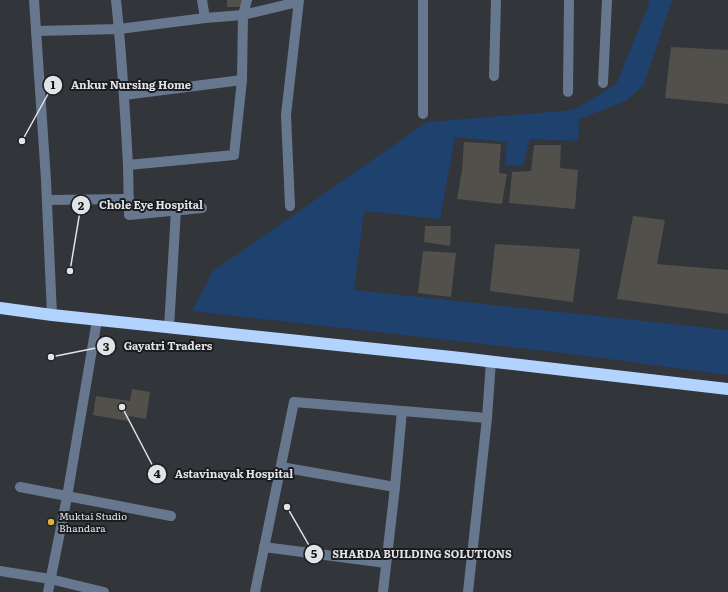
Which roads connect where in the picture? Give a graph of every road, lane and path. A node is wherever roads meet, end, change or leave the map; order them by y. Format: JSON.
{"nodes":[{"id":1,"x":34,"y":0,"type":"edge"},
{"id":2,"x":116,"y":0,"type":"edge"},
{"id":3,"x":202,"y":0,"type":"edge"},
{"id":4,"x":247,"y":0,"type":"edge"},
{"id":5,"x":422,"y":0,"type":"edge"},
{"id":6,"x":496,"y":0,"type":"edge"},
{"id":7,"x":569,"y":0,"type":"edge"},
{"id":8,"x":607,"y":0,"type":"edge"},
{"id":9,"x":298,"y":1,"type":"edge"},
{"id":10,"x":243,"y":16,"type":"junction"},
{"id":11,"x":205,"y":18,"type":"junction"},
{"id":12,"x":119,"y":29,"type":"junction"},
{"id":13,"x":36,"y":31,"type":"junction"},
{"id":14,"x":494,"y":76,"type":"dead end"},
{"id":15,"x":242,"y":80,"type":"junction"},
{"id":16,"x":603,"y":83,"type":"dead end"},
{"id":17,"x":568,"y":92,"type":"dead end"},
{"id":18,"x":124,"y":95,"type":"junction"},
{"id":19,"x":423,"y":114,"type":"dead end"},
{"id":20,"x":128,"y":165,"type":"junction"},
{"id":21,"x":128,"y":199,"type":"junction"},
{"id":22,"x":47,"y":200,"type":"junction"},
{"id":23,"x":290,"y":206,"type":"dead end"},
{"id":24,"x":202,"y":208,"type":"dead end"},
{"id":25,"x":176,"y":210,"type":"junction"},
{"id":26,"x":0,"y":308,"type":"edge"},
{"id":27,"x":52,"y":316,"type":"junction"},
{"id":28,"x":97,"y":320,"type":"junction"},
{"id":29,"x":169,"y":328,"type":"junction"},
{"id":30,"x":491,"y":361,"type":"junction"},
{"id":31,"x":728,"y":389,"type":"edge"},
{"id":32,"x":402,"y":411,"type":"junction"},
{"id":33,"x":487,"y":418,"type":"junction"},
{"id":34,"x":281,"y":467,"type":"junction"},
{"id":35,"x":20,"y":487,"type":"dead end"},
{"id":36,"x":395,"y":487,"type":"junction"},
{"id":37,"x":67,"y":497,"type":"junction"},
{"id":38,"x":171,"y":516,"type":"dead end"},
{"id":39,"x":264,"y":547,"type":"junction"},
{"id":40,"x":386,"y":563,"type":"junction"},
{"id":41,"x":0,"y":571,"type":"edge"},
{"id":42,"x":50,"y":579,"type":"junction"},
{"id":43,"x":48,"y":592,"type":"edge"},
{"id":44,"x":104,"y":592,"type":"edge"},
{"id":45,"x":255,"y":592,"type":"edge"},
{"id":46,"x":383,"y":592,"type":"edge"},
{"id":47,"x":468,"y":592,"type":"edge"}],
"edges":[{"from":1,"to":13,"type":"street"},
{"from":2,"to":12,"type":"street"},
{"from":3,"to":11,"type":"street"},
{"from":4,"to":10,"type":"street"},
{"from":5,"to":19,"type":"street"},
{"from":6,"to":14,"type":"street"},
{"from":7,"to":17,"type":"street"},
{"from":8,"to":16,"type":"street"},
{"from":9,"to":10,"type":"street"},
{"from":9,"to":23,"type":"street"},
{"from":10,"to":11,"type":"street"},
{"from":10,"to":15,"type":"street"},
{"from":11,"to":12,"type":"street"},
{"from":12,"to":13,"type":"street"},
{"from":12,"to":18,"type":"street"},
{"from":13,"to":22,"type":"street"},
{"from":15,"to":18,"type":"street"},
{"from":15,"to":20,"type":"street"},
{"from":18,"to":20,"type":"street"},
{"from":20,"to":21,"type":"street"},
{"from":21,"to":22,"type":"street"},
{"from":21,"to":25,"type":"street"},
{"from":22,"to":27,"type":"street"},
{"from":24,"to":25,"type":"street"},
{"from":25,"to":29,"type":"street"},
{"from":26,"to":27,"type":"highway"},
{"from":27,"to":28,"type":"highway"},
{"from":28,"to":29,"type":"highway"},
{"from":28,"to":37,"type":"street"},
{"from":29,"to":30,"type":"highway"},
{"from":30,"to":31,"type":"highway"},
{"from":30,"to":33,"type":"street"},
{"from":32,"to":33,"type":"street"},
{"from":32,"to":34,"type":"street"},
{"from":32,"to":36,"type":"street"},
{"from":33,"to":47,"type":"street"},
{"from":34,"to":36,"type":"street"},
{"from":34,"to":39,"type":"street"},
{"from":35,"to":37,"type":"street"},
{"from":36,"to":40,"type":"street"},
{"from":37,"to":38,"type":"street"},
{"from":37,"to":42,"type":"street"},
{"from":39,"to":40,"type":"street"},
{"from":39,"to":45,"type":"street"},
{"from":40,"to":46,"type":"street"},
{"from":41,"to":42,"type":"street"},
{"from":42,"to":43,"type":"street"},
{"from":42,"to":44,"type":"street"}]}
